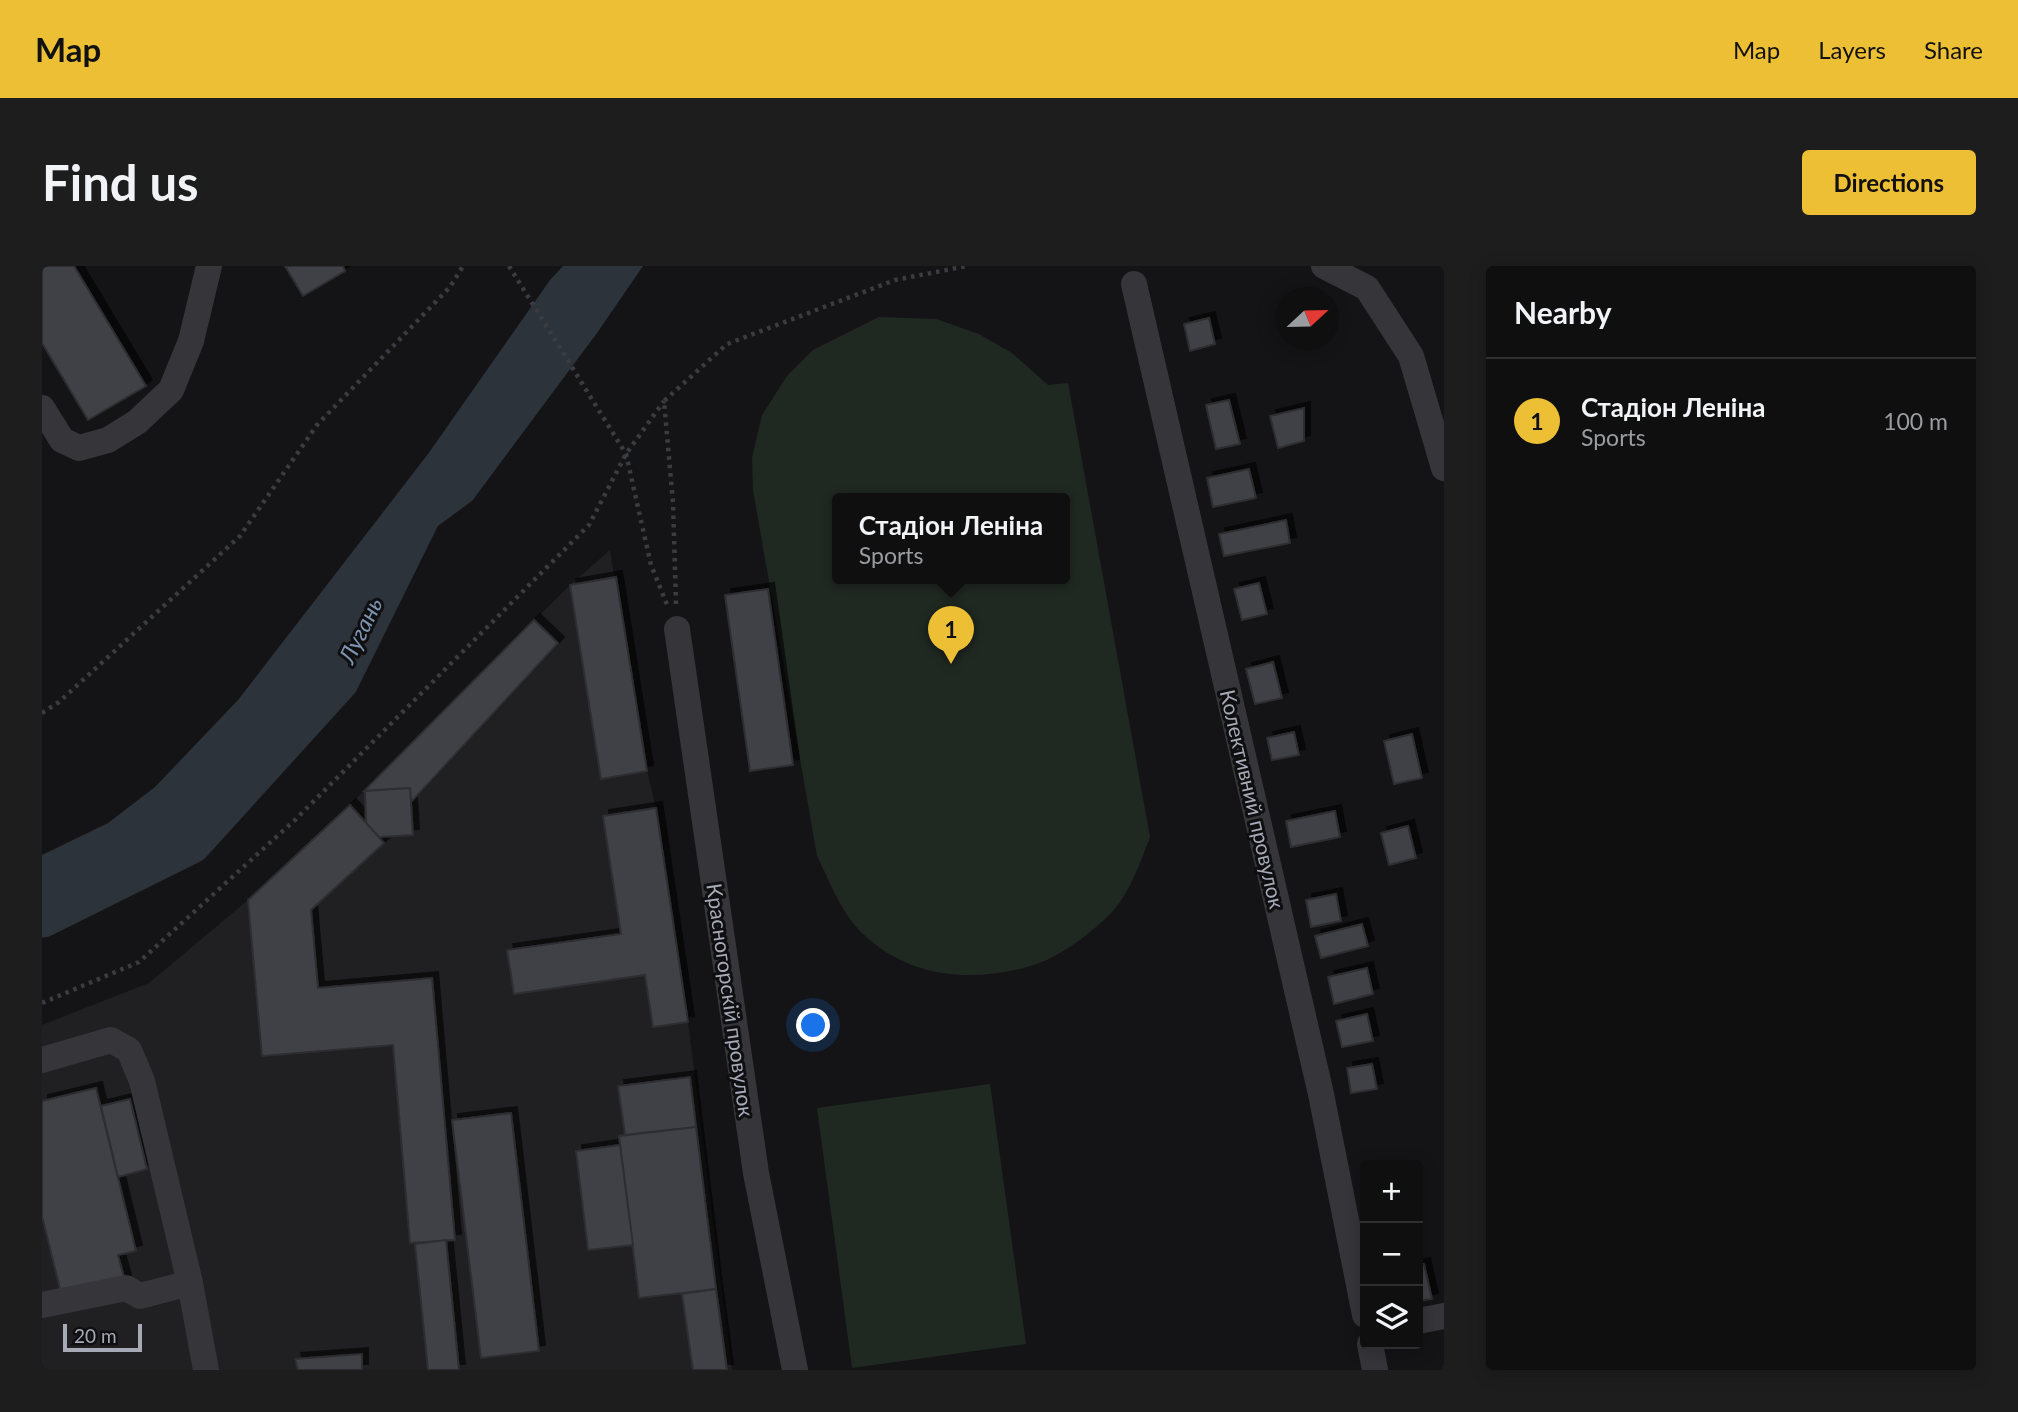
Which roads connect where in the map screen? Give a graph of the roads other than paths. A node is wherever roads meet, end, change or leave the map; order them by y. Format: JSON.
{"nodes":[{"id":1,"x":209,"y":266,"type":"edge"},
{"id":2,"x":1324,"y":266,"type":"edge"},
{"id":3,"x":1134,"y":284,"type":"dead end"},
{"id":4,"x":42,"y":408,"type":"edge"},
{"id":5,"x":1444,"y":468,"type":"edge"},
{"id":6,"x":677,"y":629,"type":"road end"},
{"id":7,"x":42,"y":1060,"type":"edge"},
{"id":8,"x":190,"y":1283,"type":"junction"},
{"id":9,"x":1360,"y":1290,"type":"edge"},
{"id":10,"x":42,"y":1304,"type":"edge"},
{"id":11,"x":1444,"y":1316,"type":"edge"},
{"id":12,"x":1423,"y":1320,"type":"edge"},
{"id":13,"x":1371,"y":1349,"type":"edge"},
{"id":14,"x":206,"y":1370,"type":"edge"},
{"id":15,"x":795,"y":1370,"type":"edge"},
{"id":16,"x":1375,"y":1370,"type":"edge"}],
"edges":[{"from":1,"to":4,"type":"street"},
{"from":2,"to":5,"type":"street"},
{"from":3,"to":9,"type":"street","name":"Колективний провулок"},
{"from":6,"to":15,"type":"street","name":"Красногорскій провулок"},
{"from":7,"to":8,"type":"street"},
{"from":8,"to":10,"type":"street"},
{"from":8,"to":14,"type":"street"},
{"from":11,"to":12,"type":"street"},
{"from":13,"to":16,"type":"street"}]}
